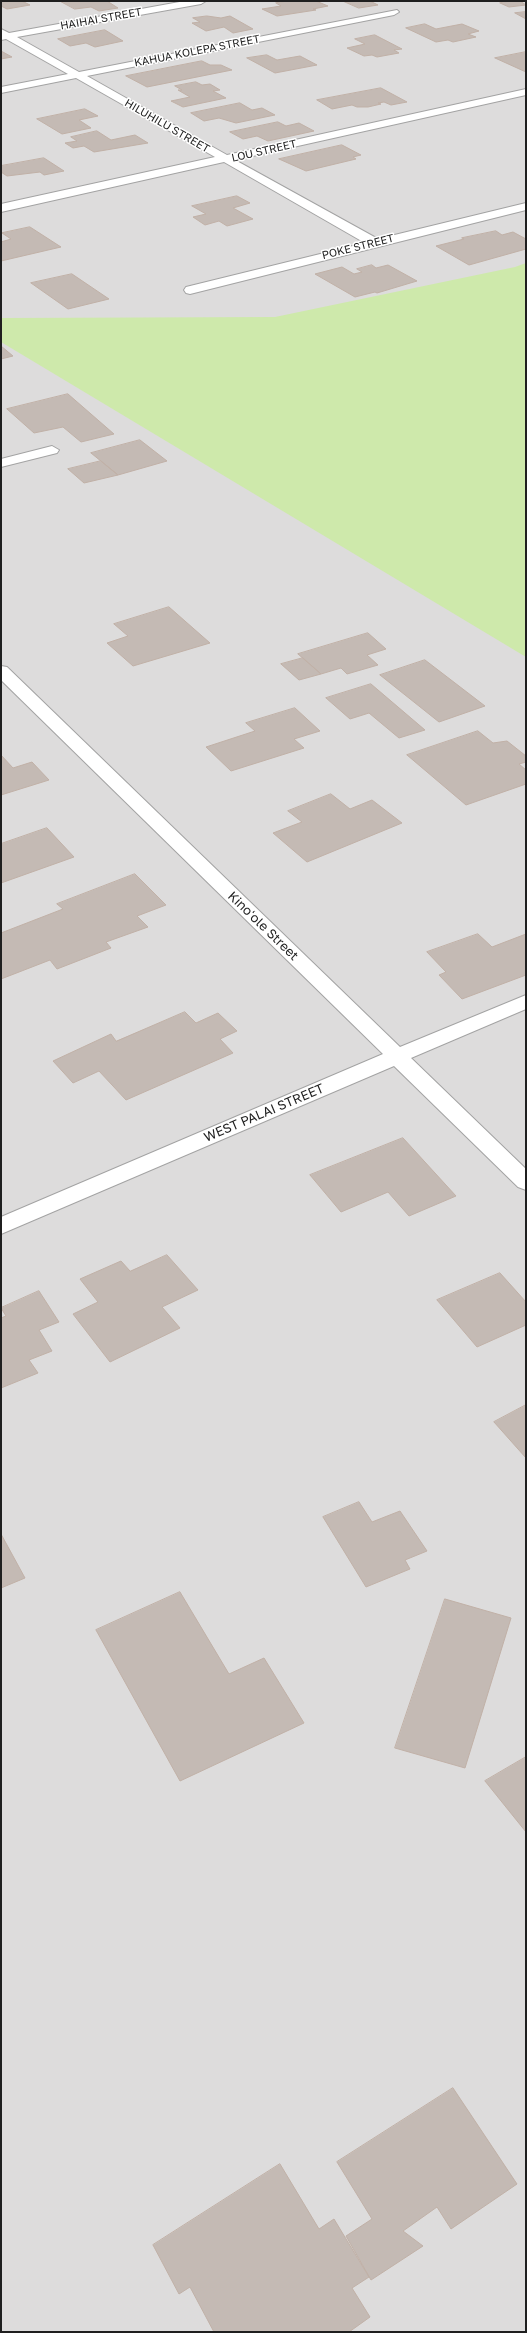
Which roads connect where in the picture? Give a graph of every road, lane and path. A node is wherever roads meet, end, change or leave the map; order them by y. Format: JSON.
{"nodes":[{"id":1,"x":201,"y":1,"type":"edge"},
{"id":2,"x":394,"y":12,"type":"dead end"},
{"id":3,"x":3,"y":35,"type":"edge"},
{"id":4,"x":78,"y":75,"type":"junction"},
{"id":5,"x":1,"y":90,"type":"edge"},
{"id":6,"x":526,"y":92,"type":"edge"},
{"id":7,"x":226,"y":159,"type":"junction"},
{"id":8,"x":526,"y":206,"type":"edge"},
{"id":9,"x":1,"y":208,"type":"edge"},
{"id":10,"x":375,"y":243,"type":"junction"},
{"id":11,"x":190,"y":290,"type":"dead end"},
{"id":12,"x":52,"y":450,"type":"dead end"},
{"id":13,"x":1,"y":463,"type":"edge"},
{"id":14,"x":1,"y":671,"type":"edge"},
{"id":15,"x":526,"y":1001,"type":"edge"},
{"id":16,"x":397,"y":1056,"type":"junction"},
{"id":17,"x":526,"y":1182,"type":"edge"},
{"id":18,"x":1,"y":1226,"type":"edge"}],
"edges":[{"from":1,"to":3,"type":"street","name":"HAIHAI STREET"},
{"from":2,"to":4,"type":"street","name":"KAHUA KOLEPA STREET"},
{"from":3,"to":4,"type":"street","name":"HILUHILU STREET"},
{"from":4,"to":5,"type":"street","name":"KAHUA KOLEPA STREET"},
{"from":4,"to":7,"type":"street","name":"HILUHILU STREET"},
{"from":6,"to":7,"type":"street","name":"LOU STREET"},
{"from":7,"to":9,"type":"street","name":"LOU STREET"},
{"from":7,"to":10,"type":"street","name":"HILUHILU STREET"},
{"from":8,"to":10,"type":"street","name":"POKE STREET"},
{"from":10,"to":11,"type":"street","name":"POKE STREET"},
{"from":12,"to":13,"type":"street"},
{"from":14,"to":16,"type":"street","name":"Kinoʻole Street"},
{"from":15,"to":16,"type":"street","name":"WEST PALAI STREET"},
{"from":16,"to":17,"type":"street","name":"Kinoʻole Street"},
{"from":16,"to":18,"type":"street","name":"WEST PALAI STREET"}]}
